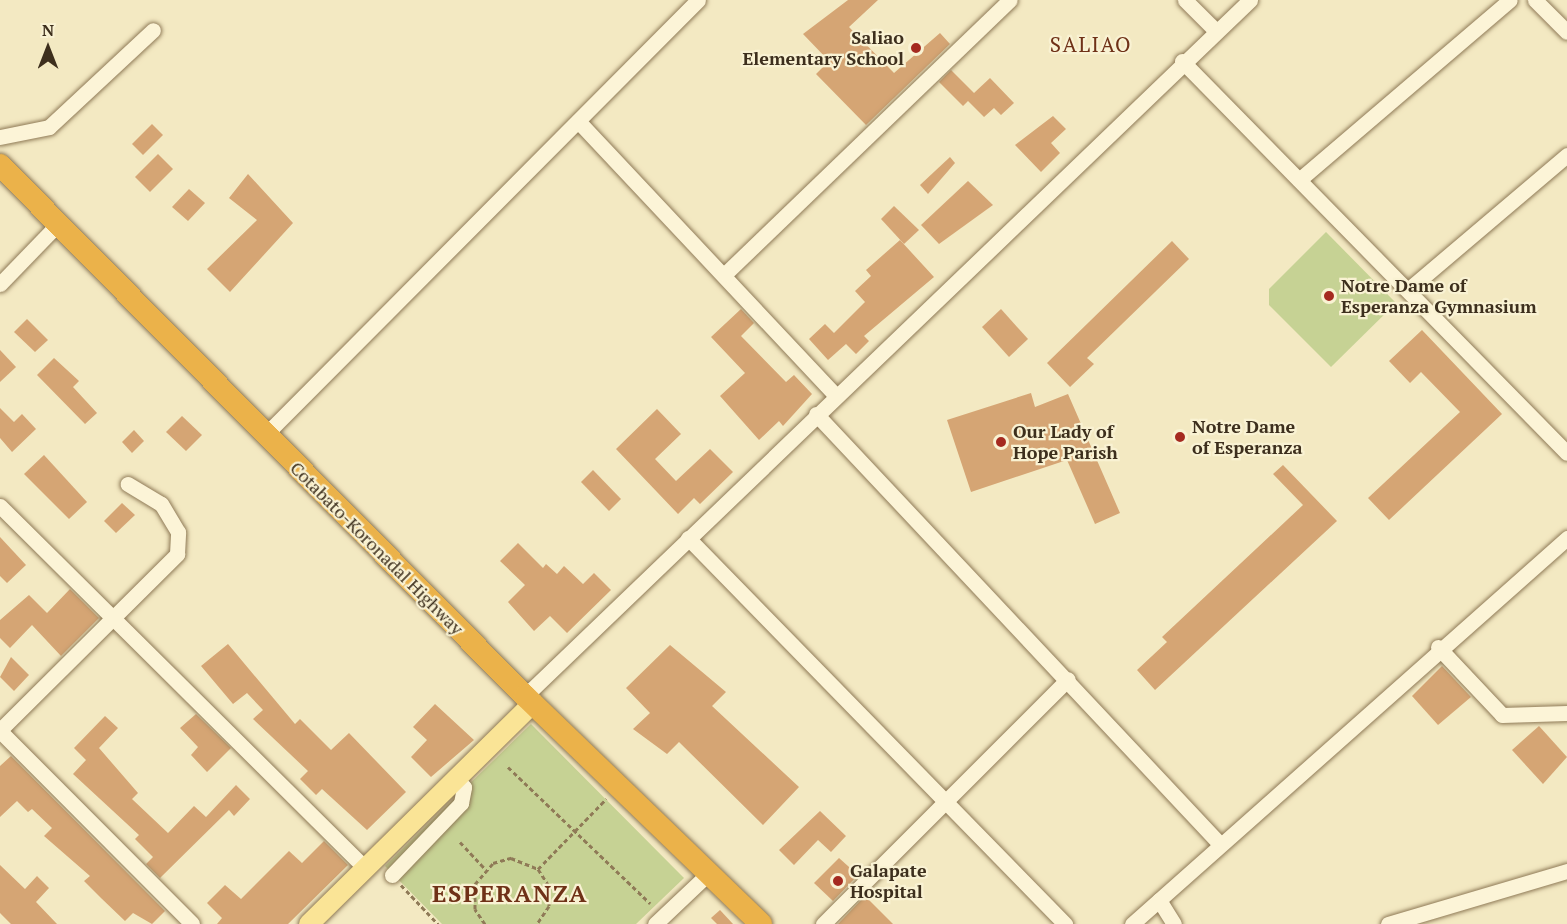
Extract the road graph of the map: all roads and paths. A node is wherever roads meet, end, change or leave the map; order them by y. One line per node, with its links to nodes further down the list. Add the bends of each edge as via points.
1 (698, 0): 11 (street)
2 (1010, 0): 17 (street)
3 (1185, 0): 8 (street)
4 (1250, 0): 8 (street)
5 (1510, 0): 15 (street)
6 (1536, 0): 9 (street)
7 (153, 30): 12 (street, via 49,127)
8 (1216, 31): 10 (street)
9 (1567, 32)
10 (1182, 61): 15 (street); 20 (street)
11 (578, 121): 17 (street); 22 (street)
12 (0, 137)
13 (1567, 155): 19 (street)
14 (0, 165): 16 (highway, Cotabato-Koronadal Highway)
15 (1299, 180): 19 (street)
16 (58, 224): 18 (street); 22 (highway, Cotabato-Koronadal Highway)
17 (726, 274): 20 (street)
18 (0, 284)
19 (1409, 289): 23 (street)
20 (835, 395): 21 (street)
21 (816, 414): 26 (street); 30 (street)
22 (264, 436): 31 (highway, Cotabato-Koronadal Highway)
23 (1567, 453)
24 (128, 484): 28 (street, via 161,504 180,544 168,566)
25 (0, 506): 28 (street)
26 (688, 538): 31 (street); 37 (street)
27 (1567, 538): 29 (street)
28 (112, 620): 33 (street); 41 (street)
29 (1438, 647): 32 (street, via 1502,715); 40 (street)
30 (1068, 679): 37 (street); 40 (street)
31 (529, 700): 35 (main road); 36 (highway, Cotabato-Koronadal Highway)
32 (1567, 712)
33 (0, 730): 49 (street)
34 (508, 767): 38 (path)
35 (455, 778): 41 (main road); 46 (street, via 464,787 461,803)
36 (619, 786): 38 (path); 45 (highway, Cotabato-Koronadal Highway)
37 (944, 802): 56 (street); 57 (street)
38 (575, 831): 43 (path); 48 (path)
39 (460, 842): 42 (path)
40 (1220, 844): 47 (street)
41 (366, 869): 50 (main road)
42 (485, 869): 43 (path, via 512,858); 52 (path, via 473,892)
43 (538, 869): 53 (path, via 550,896)
44 (1567, 871): 60 (street)
45 (709, 873): 54 (street); 55 (highway, Cotabato-Koronadal Highway)
46 (392, 875): 51 (path)
47 (1159, 900): 58 (street); 59 (street)
48 (650, 903)
49 (192, 924)
50 (309, 924)
51 (438, 924)
52 (485, 924)
53 (538, 924)
54 (655, 924)
55 (761, 924)
56 (822, 924)
57 (1065, 924)
58 (1132, 924)
59 (1174, 924)
60 (1388, 924)

